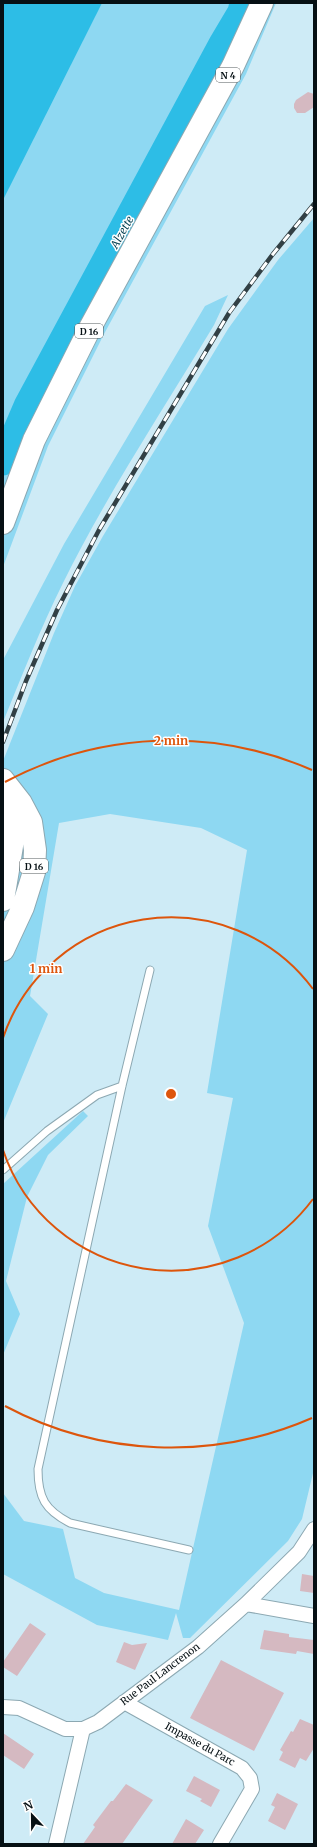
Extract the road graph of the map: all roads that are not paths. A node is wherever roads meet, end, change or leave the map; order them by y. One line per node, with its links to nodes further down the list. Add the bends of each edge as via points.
1 (262, 3): 2 (main road, N 4, via 233,66)
2 (190, 145): 3 (main road, D 16, via 91,326 38,434)
3 (3, 523)
4 (4, 782): 5 (main road, D 16, via 13,825); 6 (main road, D 16, via 21,802 30,822 34,872 23,907)
5 (3, 900)
6 (3, 950)
7 (150, 970): 8 (lane)
8 (122, 1086): 9 (lane, via 97,1095 47,1131); 11 (lane, via 38,1469 38,1486 44,1502 55,1515 70,1523)
9 (3, 1170)
10 (314, 1529): 12 (street, Rue Paul Lancrenon, via 299,1552)
11 (188, 1550)
12 (246, 1604): 13 (street); 14 (street, Rue Paul Lancrenon, via 198,1647)
13 (314, 1616)
14 (124, 1702): 16 (street, Rue Paul Lancrenon, via 98,1722); 18 (street, Impasse du Parc, via 242,1768 250,1778 252,1789)
15 (3, 1707): 16 (street, via 19,1708 65,1729)
16 (83, 1729): 17 (street)
17 (56, 1844)
18 (220, 1844)

